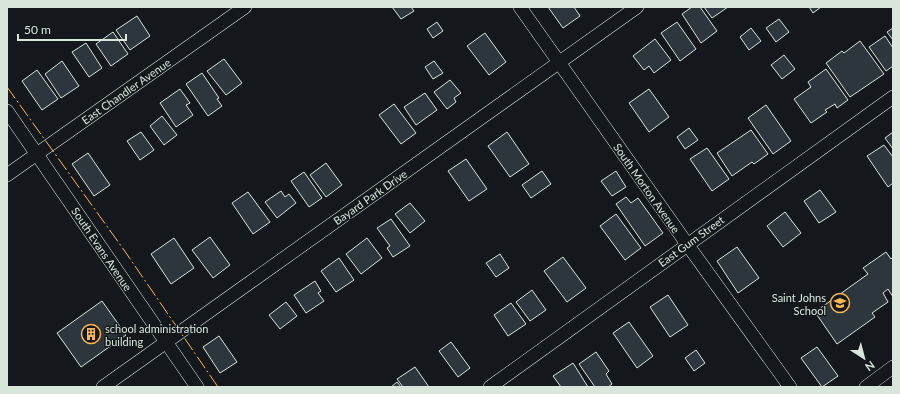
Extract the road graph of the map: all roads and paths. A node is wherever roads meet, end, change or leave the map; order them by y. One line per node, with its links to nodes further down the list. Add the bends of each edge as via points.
1 (245, 7): 7 (street, East Chandler Avenue)
2 (520, 7): 4 (street, South Morton Avenue)
3 (637, 7): 4 (street, Bayard Park Drive)
4 (559, 62): 9 (street, South Morton Avenue); 10 (street, Bayard Park Drive)
5 (893, 97): 9 (street, East Gum Street)
6 (7, 111): 7 (street, South Evans Avenue)
7 (37, 154): 8 (street, East Chandler Avenue); 10 (street, South Evans Avenue)
8 (7, 175)
9 (687, 244): 14 (street, East Gum Street); 15 (street, South Morton Avenue)
10 (166, 342): 12 (street, Bayard Park Drive); 13 (street, South Evans Avenue)
11 (893, 367): 16 (street)
12 (103, 387)
13 (197, 387)
14 (490, 387)
15 (790, 387)
16 (866, 387)

